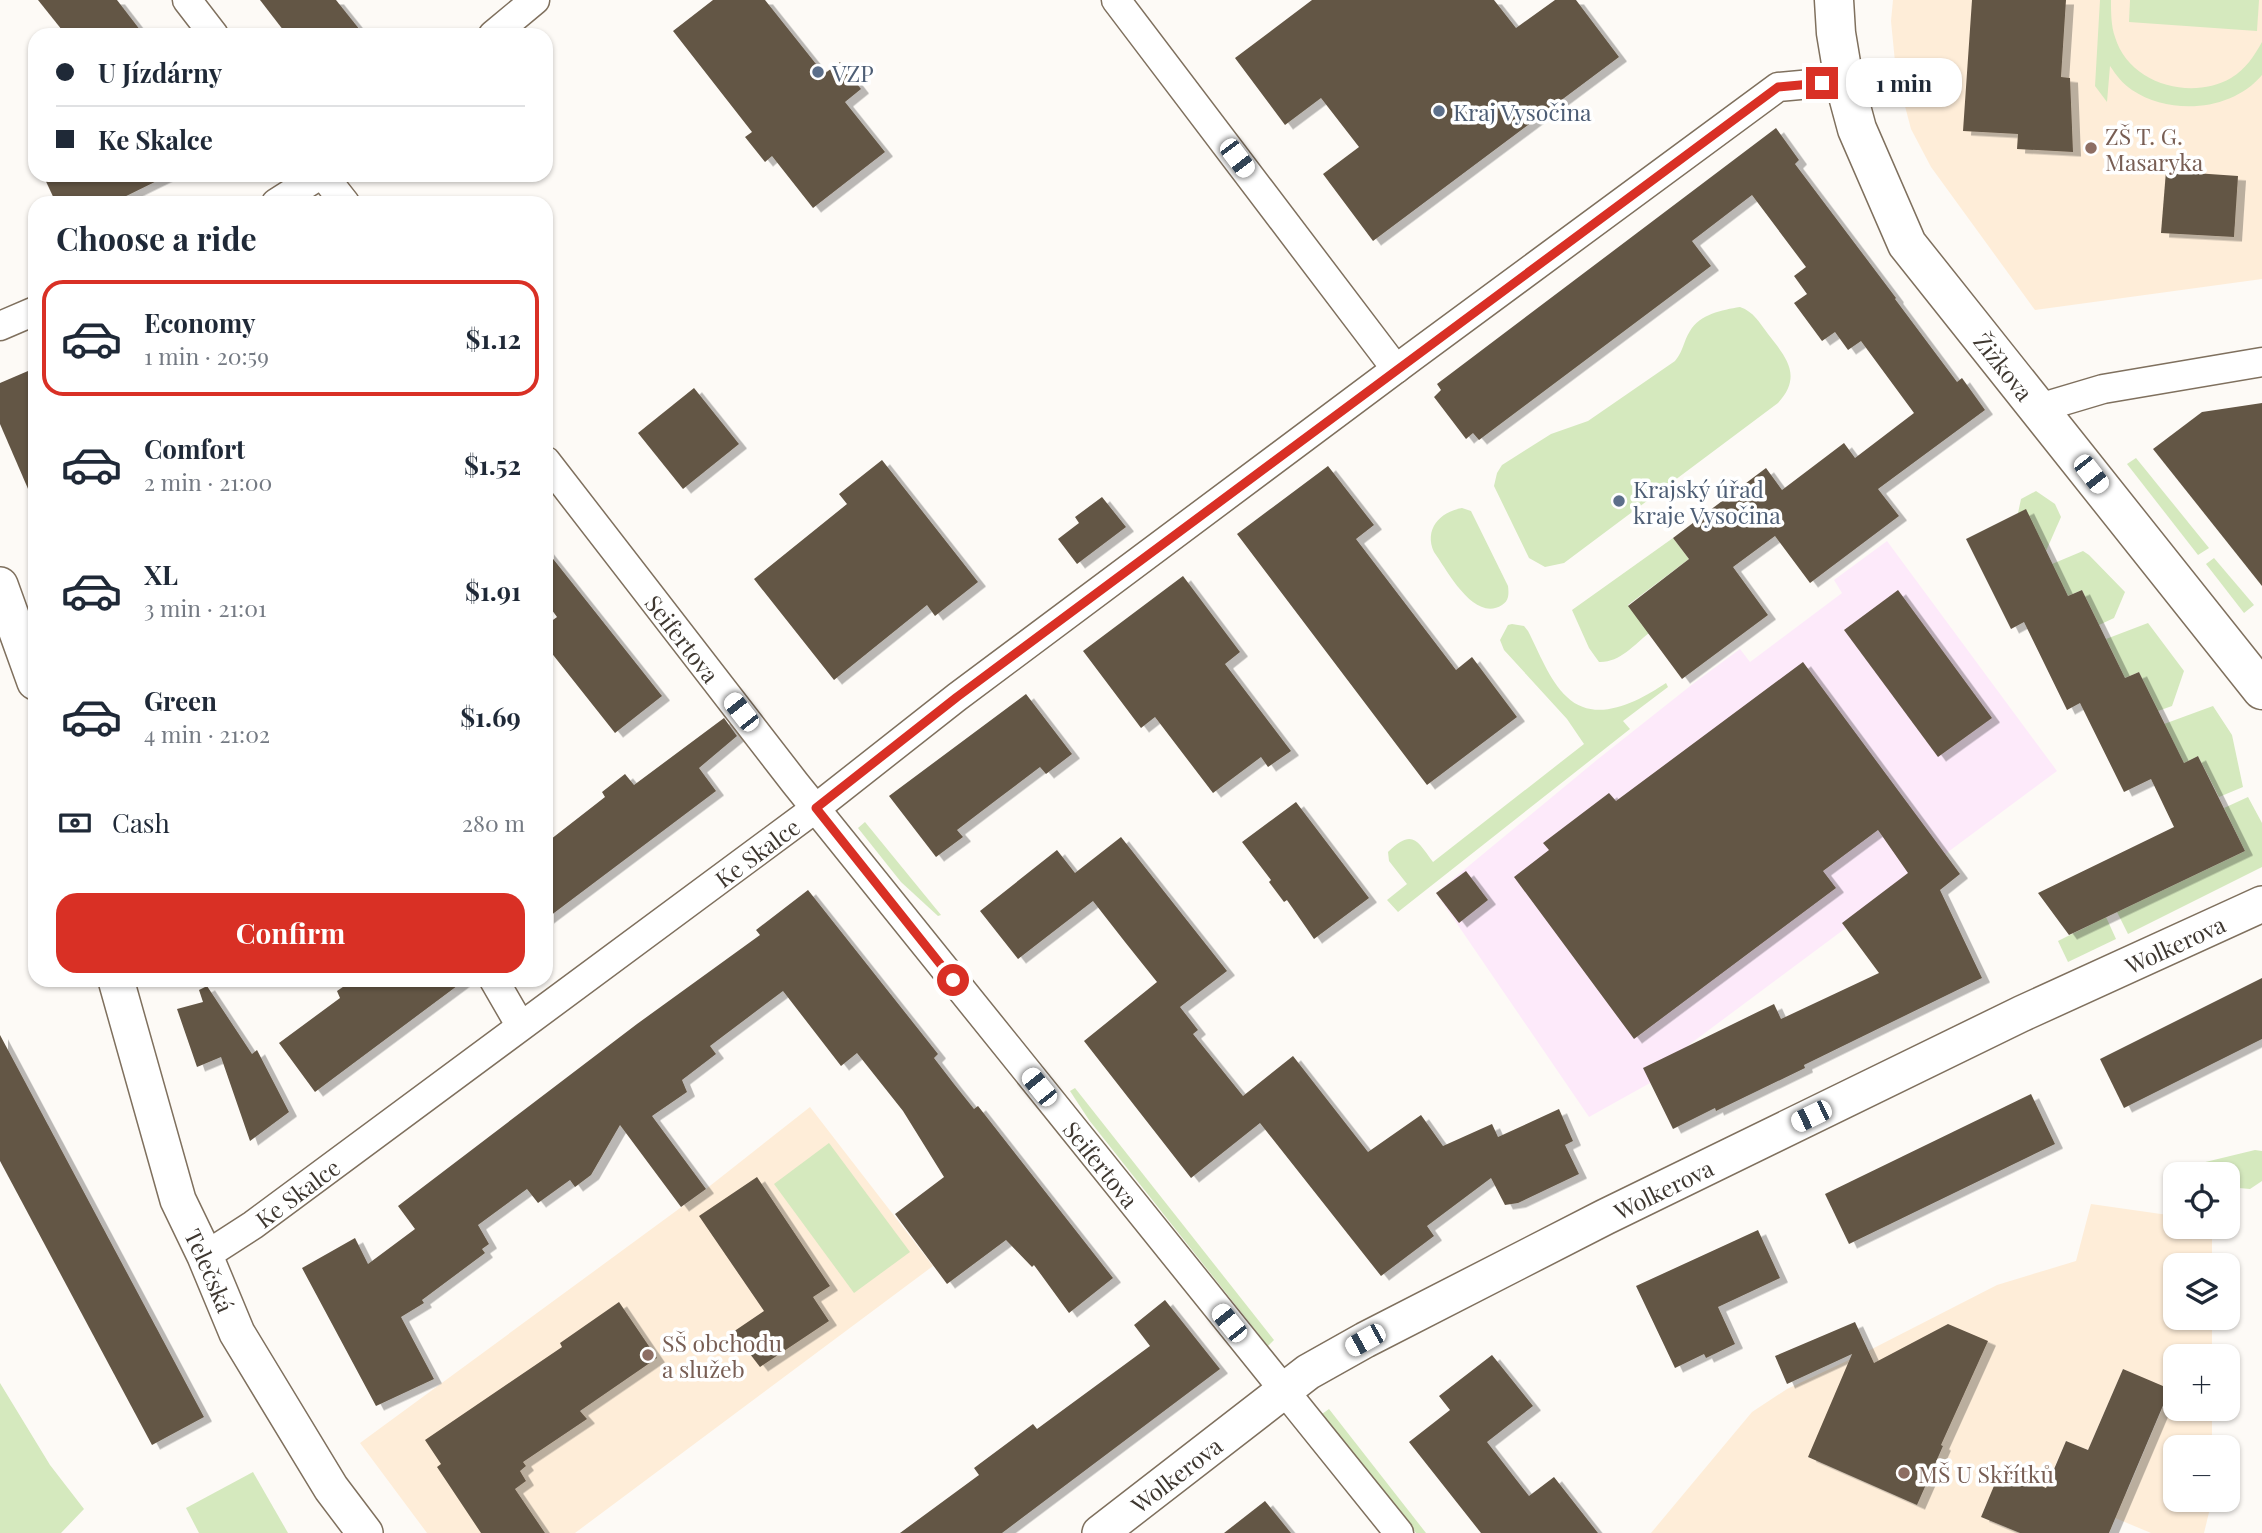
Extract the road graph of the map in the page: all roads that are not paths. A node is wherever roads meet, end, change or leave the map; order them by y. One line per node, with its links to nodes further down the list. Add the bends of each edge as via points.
1 (187, 0): 5 (street)
2 (535, 0): 6 (street)
3 (1116, 0): 15 (street)
4 (1834, 0): 7 (main road, Žižkova)
5 (209, 28)
6 (501, 28)
7 (1844, 81): 15 (street, Ke Skalce, via 1778,87); 16 (main road, Žižkova, via 1857,129 1907,244)
8 (310, 182): 10 (street)
9 (327, 182): 11 (street)
10 (287, 196)
11 (339, 196)
12 (28, 314): 13 (street)
13 (0, 326)
14 (2262, 362): 16 (street, via 2103,389)
15 (1396, 369): 21 (street, Ke Skalce)
16 (2036, 409): 20 (main road, Žižkova)
17 (553, 470): 21 (street, Seifertova)
18 (0, 585): 19 (street)
19 (28, 663)
20 (2262, 690)
21 (816, 808): 25 (street, Ke Skalce); 27 (street, Seifertova)
22 (2262, 904): 27 (street, Wolkerova, via 2021,1014 1605,1217 1308,1372)
23 (118, 987): 26 (street, Telečská, via 178,1200)
24 (498, 987): 25 (street)
25 (520, 1025): 26 (street, Ke Skalce)
26 (205, 1256): 28 (street, Telečská, via 237,1333 331,1488)
27 (1284, 1393): 29 (street, Wolkerova); 30 (street, Seifertova)
28 (365, 1533)
29 (1100, 1533)
30 (1399, 1533)

